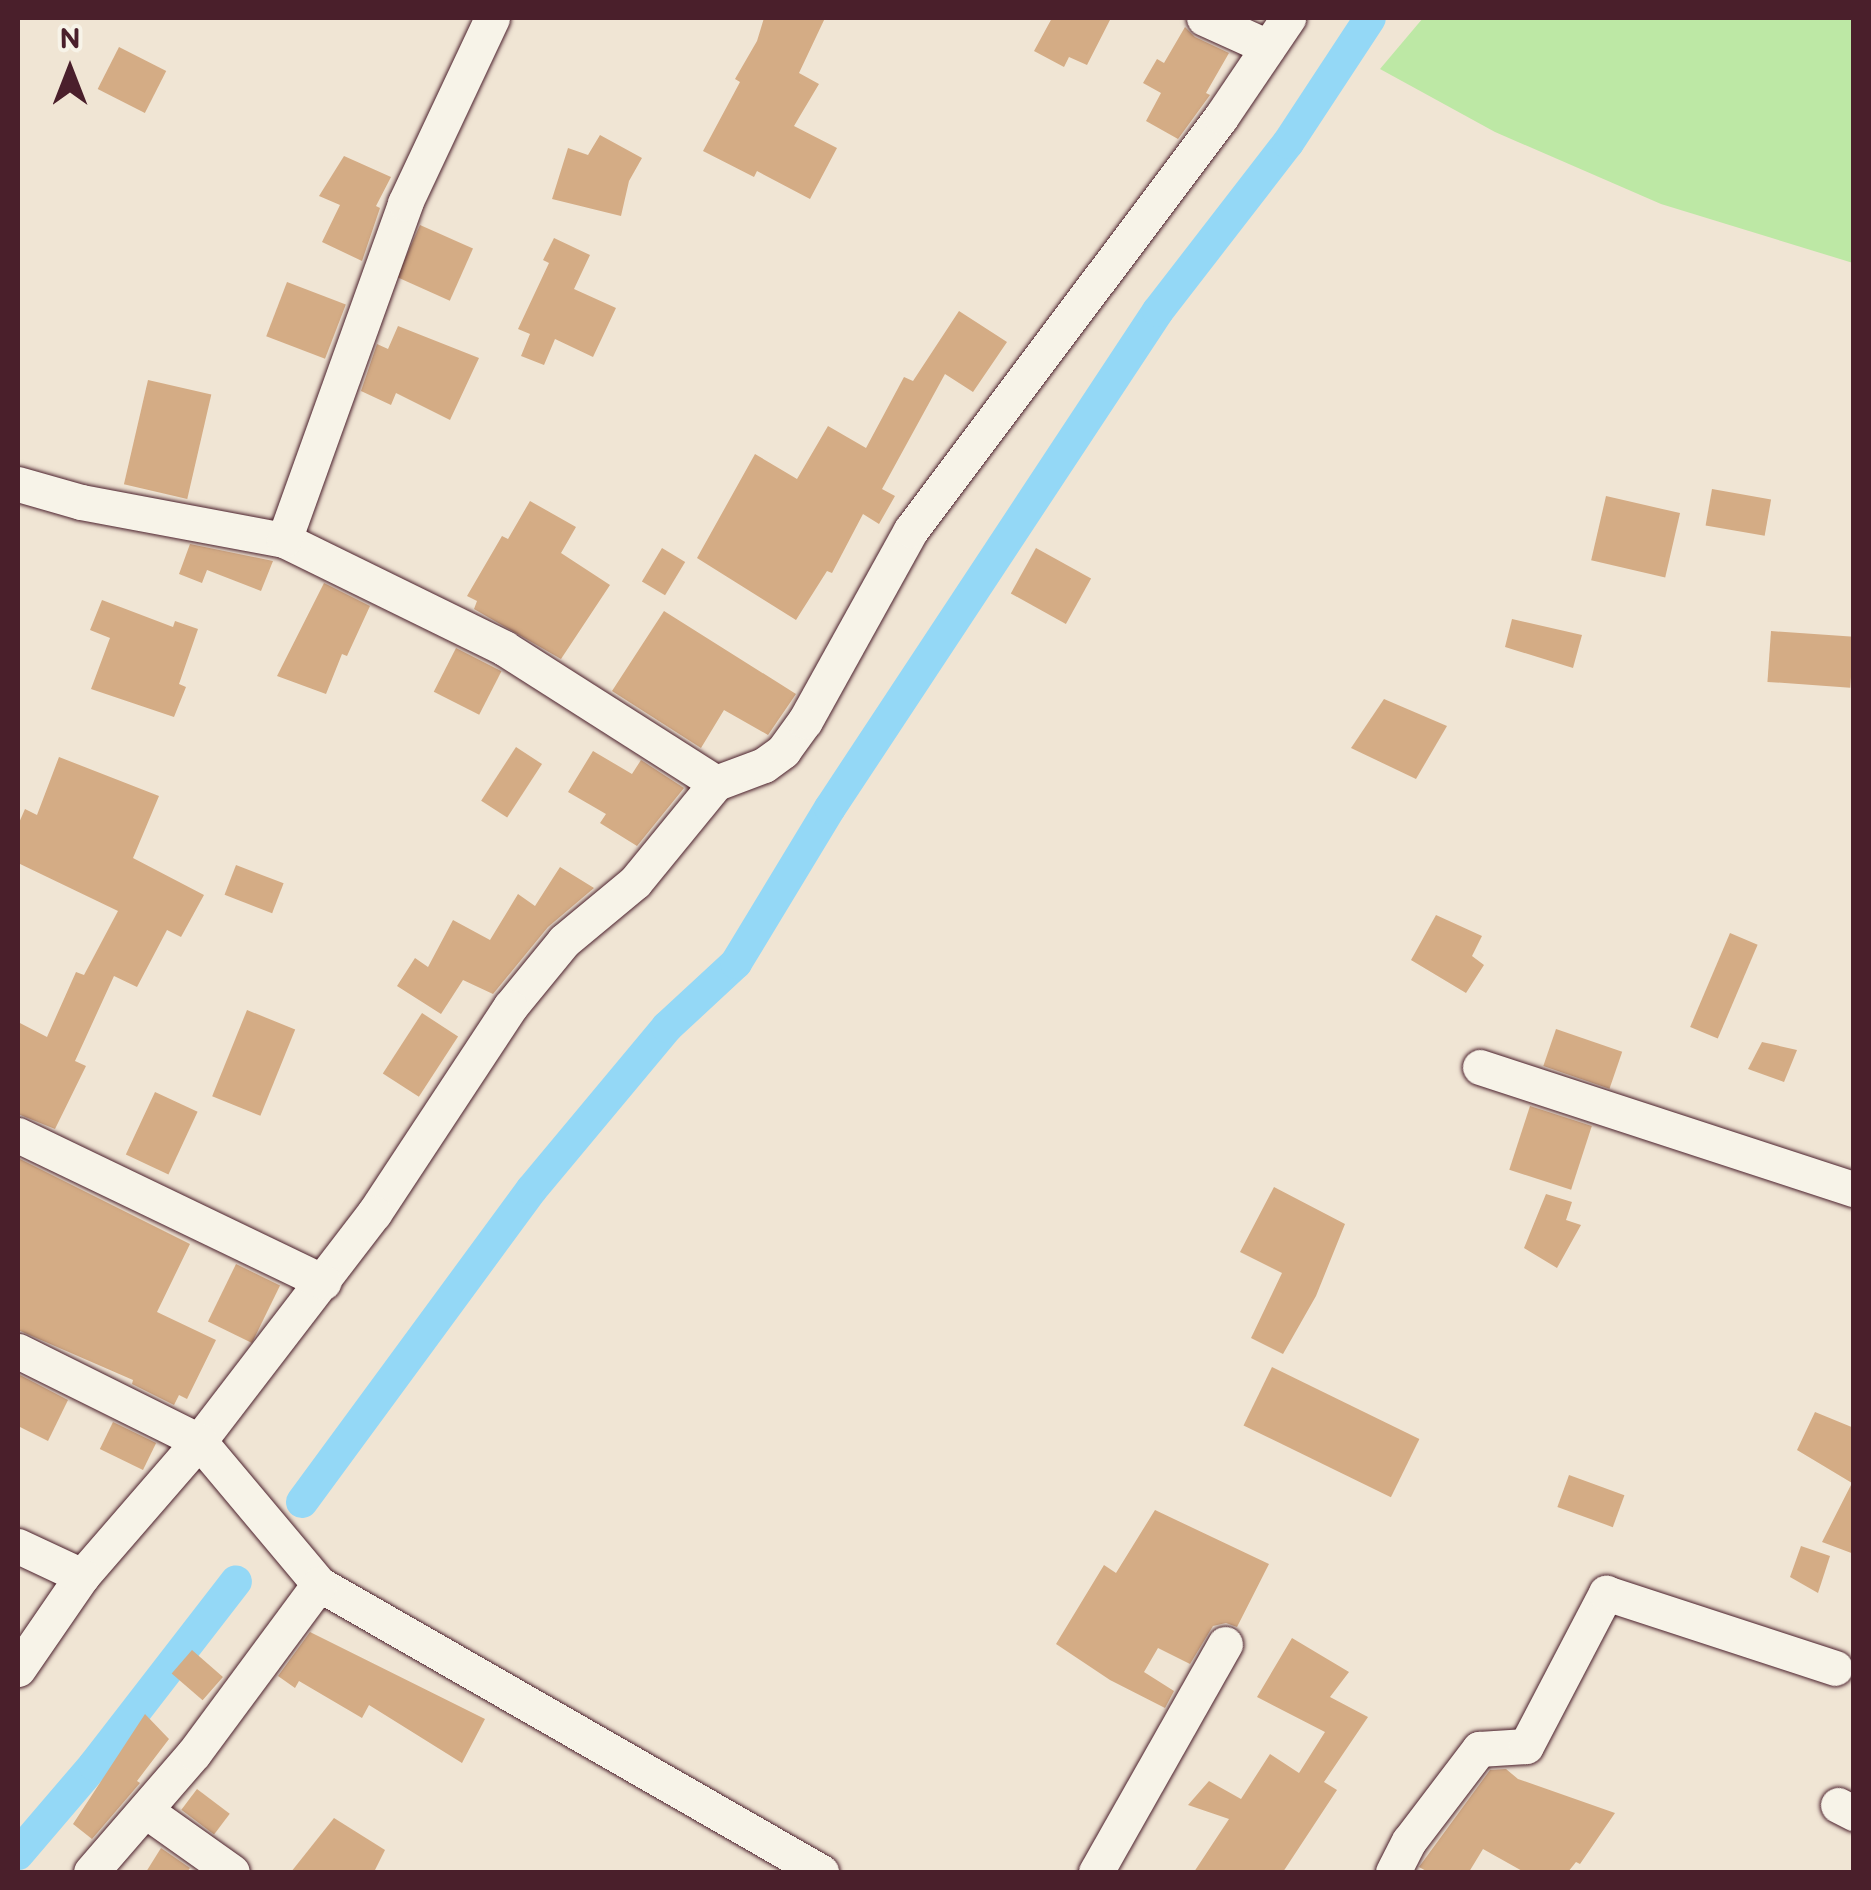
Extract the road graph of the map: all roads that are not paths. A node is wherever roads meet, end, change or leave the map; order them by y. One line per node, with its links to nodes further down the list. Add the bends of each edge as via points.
1 (492, 18): 6 (street, via 406,203)
2 (1204, 18): 4 (street)
3 (1288, 18): 4 (street)
4 (1268, 47): 7 (street, via 912,530 794,736 764,765)
5 (18, 484): 6 (street)
6 (284, 540): 7 (street, via 504,648)
7 (716, 783): 11 (street, via 635,882 564,941 510,1007)
8 (1480, 1067): 10 (street)
9 (18, 1134): 11 (street)
10 (1854, 1188)
11 (323, 1282): 13 (street)
12 (18, 1352): 13 (street)
13 (199, 1441): 15 (street); 16 (street)
14 (18, 1546): 15 (street)
15 (82, 1576): 18 (street)
16 (319, 1584): 20 (street); 23 (street)
17 (1225, 1644): 24 (street)
18 (18, 1668)
19 (1835, 1668): 25 (street, via 1606,1594 1526,1746 1478,1749)
20 (146, 1811): 21 (street); 22 (street)
21 (91, 1872)
22 (232, 1872)
23 (821, 1872)
24 (1096, 1872)
25 (1392, 1872)

